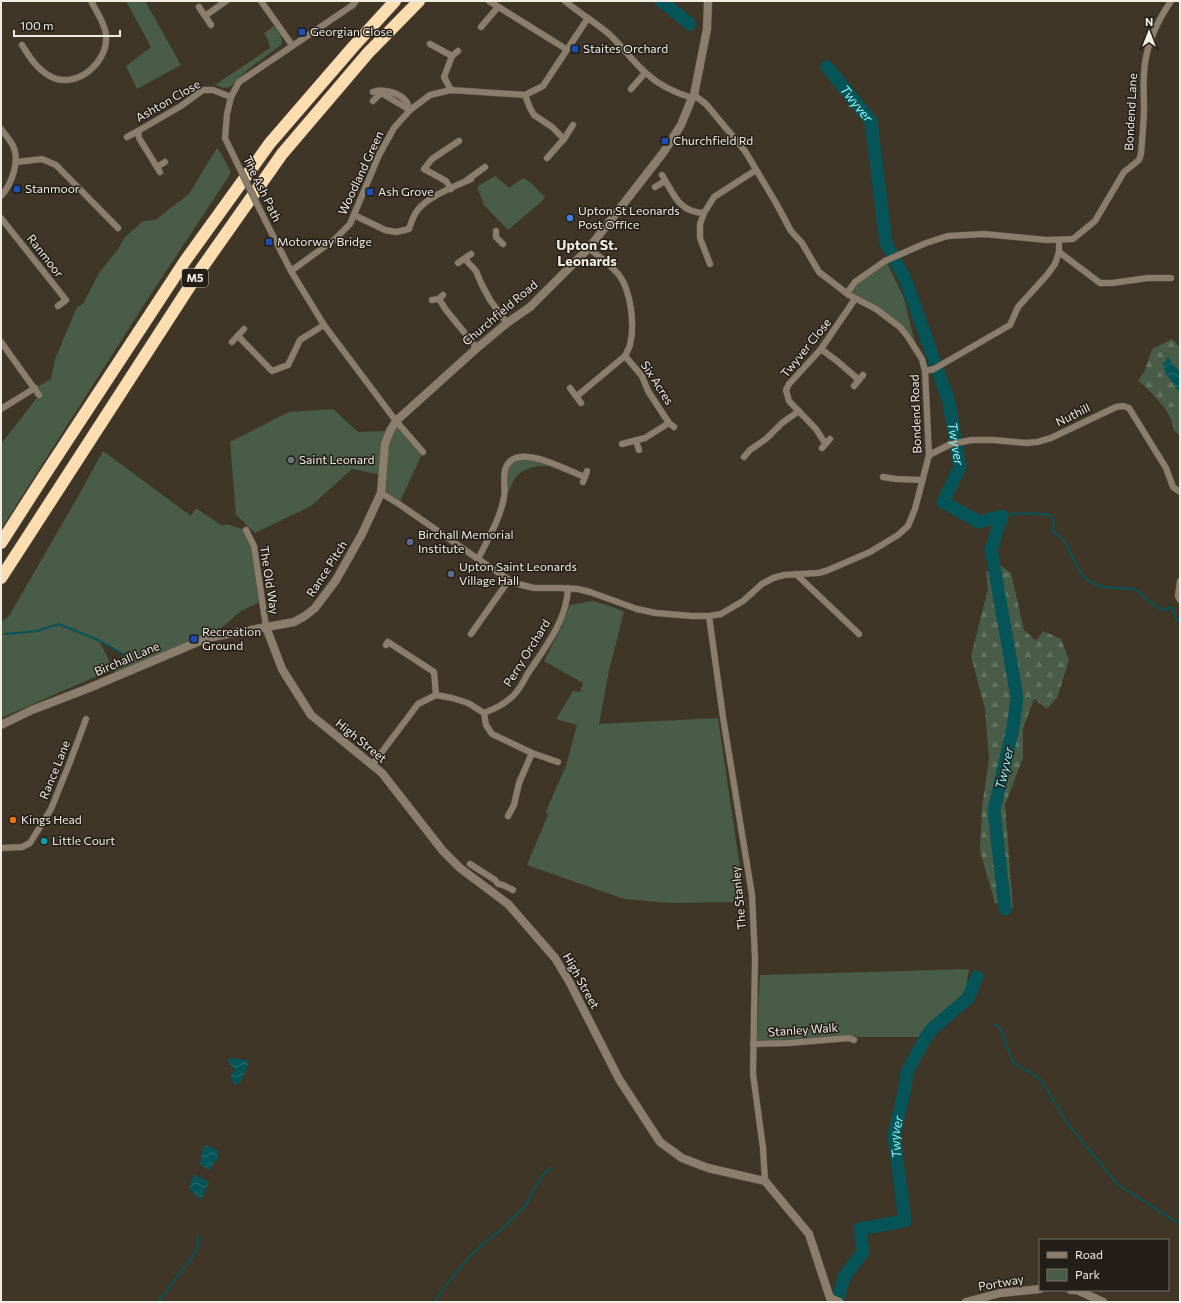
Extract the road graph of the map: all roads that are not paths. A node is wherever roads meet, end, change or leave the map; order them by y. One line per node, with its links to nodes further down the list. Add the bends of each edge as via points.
1 (91, 1): 18 (street, via 105,29 106,45 101,59 85,74 67,80 49,76 36,66)
2 (226, 1): 13 (street)
3 (261, 1): 19 (street)
4 (356, 1): 19 (street, The Ash Path)
5 (395, 1): 99 (highway, M5, via 270,143 180,267)
6 (419, 1): 102 (highway, M5, via 368,53 282,154 199,272)
7 (489, 1): 12 (street)
8 (565, 1): 14 (street)
9 (708, 1): 29 (street, Churchfield Road, via 707,28)
10 (1171, 1): 53 (street, Bondend Lane, via 1148,44 1141,154 1124,172 1095,221 1073,239)
11 (199, 7): 13 (street)
12 (498, 7): 16 (street); 20 (street)
13 (205, 16): 15 (street)
14 (588, 18): 20 (street); 23 (street, via 610,35)
15 (211, 25)
16 (481, 27)
17 (430, 44): 22 (street)
18 (22, 45)
19 (292, 45): 28 (street, The Ash Path, via 239,82)
20 (566, 49): 27 (street, via 543,86)
21 (458, 50): 22 (street)
22 (452, 56): 25 (street, via 444,78)
23 (645, 73): 24 (street); 29 (street, via 678,93)
24 (631, 89)
25 (451, 90): 27 (street, Woodland Green); 31 (street, Woodland Green, via 430,95)
26 (373, 92): 31 (street, via 378,89 396,94 406,101)
27 (525, 95): 36 (street, via 534,115)
28 (230, 97): 34 (street, Ashton Close, via 213,90 203,90); 61 (street, The Ash Path, bridge, via 225,138)
29 (693, 97): 42 (street, Bondend Road, via 706,104 745,151); 55 (street, Churchfield Road, via 681,125 663,153)
30 (373, 101): 31 (street, via 381,93)
31 (410, 110): 49 (street, Woodland Green, via 394,128 379,155)
32 (573, 124): 36 (street)
33 (1, 129): 39 (street, via 13,145)
34 (138, 131): 35 (street); 40 (street, Ashton Close, via 139,138 159,169)
35 (127, 137)
36 (564, 139): 38 (street)
37 (459, 141): 46 (street, via 432,159 424,169 446,181)
38 (547, 158)
39 (17, 162): 47 (street, via 8,189); 51 (street, via 42,159 56,165 116,226)
40 (165, 162)
41 (485, 167): 44 (street)
42 (756, 170): 48 (street, via 714,197); 63 (street, Bondend Road, via 791,231 802,243 819,272)
43 (471, 179): 44 (street)
44 (464, 182): 46 (street)
45 (655, 187): 48 (street, via 663,178 682,206 689,211)
46 (451, 189): 49 (street, via 423,204 416,212 409,229 396,232 384,230)
47 (1, 196)
48 (704, 213): 60 (street, via 700,224 700,238 709,262)
49 (354, 216): 61 (street, Woodland Green, via 350,224 335,239)
50 (1, 218): 66 (street, Ranmoor, via 66,300)
51 (119, 218)
52 (496, 231): 54 (street, via 496,237)
53 (1059, 240): 56 (street); 63 (street, Bondend Lane, via 984,234 948,236 885,262 855,282)
54 (503, 244)
55 (589, 248): 67 (street, Churchfield Road, via 530,307); 75 (street, Six Acres, via 620,276 625,287 633,327)
56 (1059, 252): 62 (street, via 1100,282 1112,284 1148,278); 76 (street, via 1055,264 1047,275 1018,307 1010,326 934,369)
57 (471, 254): 58 (street)
58 (465, 259): 59 (street); 67 (street, via 476,271 490,300)
59 (458, 262)
60 (702, 264)
61 (291, 271): 68 (street, The Ash Path)
62 (1171, 278)
63 (847, 293): 64 (street, Bondend Road)
64 (856, 299): 74 (street, Twyver Close); 76 (street, Bondend Road, via 876,308 900,328 918,353)
65 (432, 300): 73 (street, via 441,297 446,310)
66 (58, 306)
67 (506, 323): 73 (street, Churchfield Road)
68 (324, 324): 70 (street, via 300,340 288,365 272,371); 85 (street, The Ash Path)
69 (244, 329): 70 (street)
70 (238, 336): 72 (street)
71 (1, 342): 78 (street)
72 (232, 342)
73 (477, 348): 85 (street, Churchfield Road)
74 (821, 349): 77 (street, via 861,377); 84 (street, Twyver Close, via 786,390)
75 (625, 356): 81 (street, Six Acres); 86 (street, Six Acres, via 642,376 648,391 672,425)
76 (925, 370): 91 (street, Bondend Road)
77 (854, 386)
78 (34, 388): 80 (street); 83 (street)
79 (570, 388): 81 (street)
80 (39, 395)
81 (576, 396): 82 (street)
82 (581, 403)
83 (1, 409)
84 (799, 411): 87 (street, Twyver Close); 92 (street, via 766,439 748,448)
85 (396, 421): 90 (street, The Ash Path); 97 (street, Churchfield Road, via 385,444)
86 (636, 441): 88 (street, Six Acres); 89 (street)
87 (826, 443)
88 (622, 444)
89 (639, 450)
90 (423, 452)
91 (929, 455): 95 (street, Bondend Road); 96 (street, Nuthill, via 952,444 972,440 1036,442 1051,438 1123,406 1129,408 1166,468 1173,487)
92 (744, 457)
93 (585, 477): 100 (street, via 542,460 516,457 507,465 501,509)
94 (883, 477): 95 (street)
95 (922, 480): 101 (street, Bondend Road, via 911,521 898,535 870,552 826,571)
96 (1180, 492)
97 (381, 493): 100 (street, Bondend Road); 108 (street, Rance Pitch, via 336,580 315,608 294,622)
98 (248, 533): 108 (street, The Old Way, via 254,546)
99 (1, 543)
100 (478, 560): 103 (street, Bondend Road)
101 (796, 574): 107 (street, Bondend Road, via 773,578 733,607 721,614); 110 (street)
102 (1, 578)
103 (509, 580): 105 (street, Bondend Road, via 534,588); 109 (street)
104 (1180, 580): 106 (street)
105 (568, 588): 107 (street, Bondend Road, via 590,592 656,613); 113 (street, Perry Orchard, via 561,618 548,645 514,695 502,706)
106 (1180, 600)
107 (709, 616): 126 (street, The Stanley, via 752,895 755,958)
108 (266, 627): 115 (street, Birchall Lane, via 207,638); 118 (street, High Street, via 282,669 311,715)
109 (471, 634)
110 (859, 634)
111 (386, 645): 112 (street, via 388,642 434,672)
112 (436, 696): 113 (street, via 468,703); 118 (street, via 418,704)
113 (484, 713): 116 (street, via 486,725 492,734)
114 (86, 719): 120 (street, Rance Lane, via 51,810 30,843 22,847)
115 (1, 725)
116 (532, 753): 117 (street); 119 (street, via 518,783 514,804)
117 (558, 762)
118 (372, 765): 124 (street, High Street, via 382,773 443,851)
119 (508, 816)
120 (1, 848)
121 (470, 864): 122 (street)
122 (498, 884): 123 (street); 124 (street)
123 (513, 890)
124 (492, 893): 127 (street, High Street, via 508,904 555,958 619,1079 660,1142 682,1158 708,1168)
125 (854, 1040): 126 (street, Stanley Walk, via 849,1038 789,1044)
126 (753, 1044): 127 (street, The Stanley, via 753,1074)
127 (765, 1181): 130 (street, via 809,1234)
128 (1039, 1289): 131 (street, Portway, via 1000,1293)
129 (1079, 1291): 132 (street)
130 (833, 1301)
131 (966, 1302)
132 (1103, 1302)

